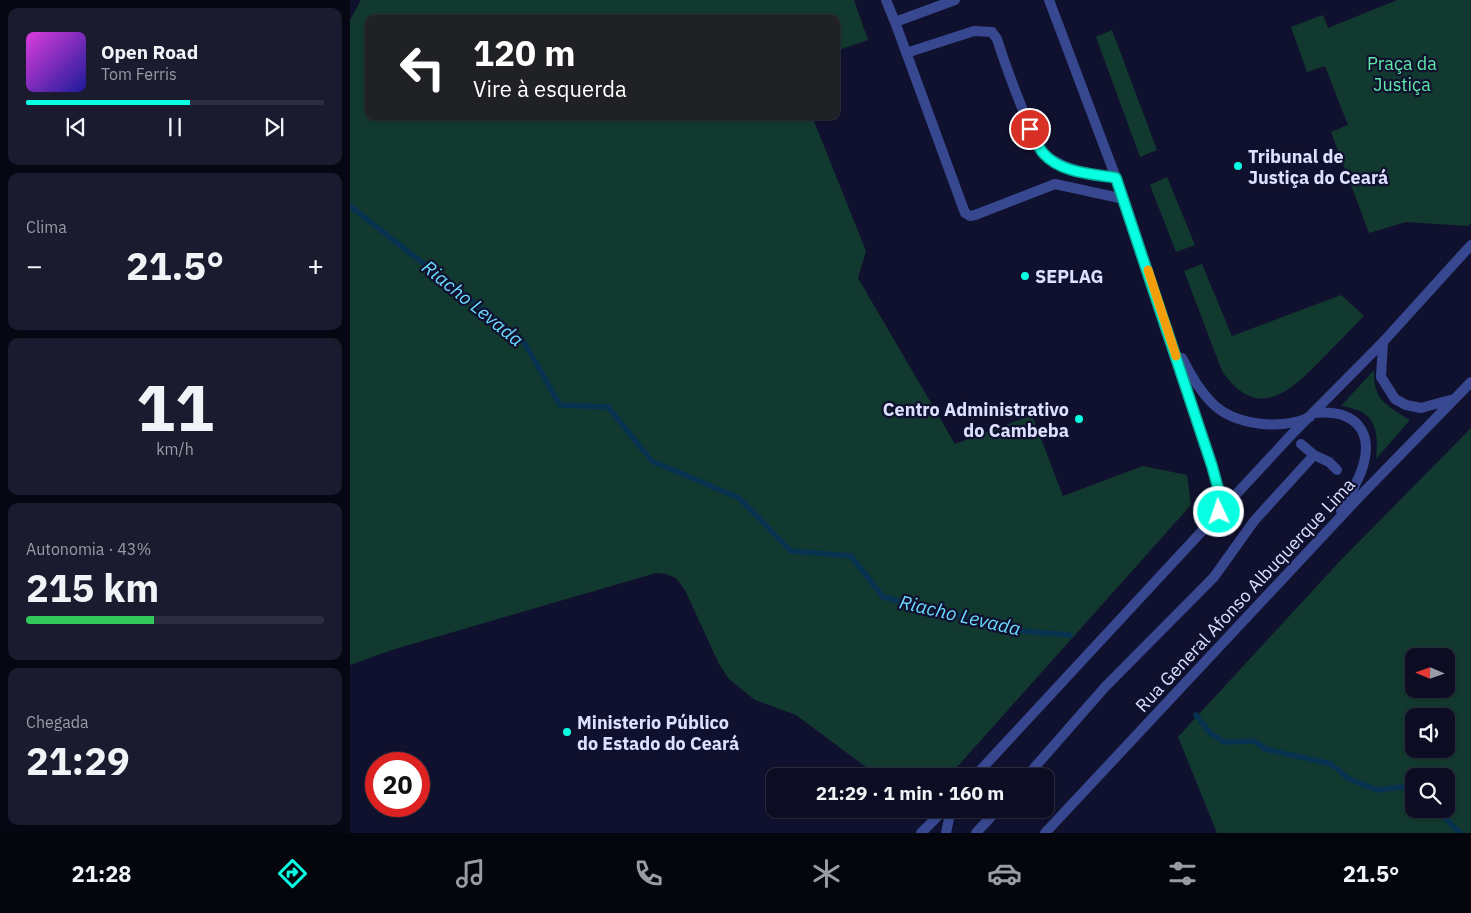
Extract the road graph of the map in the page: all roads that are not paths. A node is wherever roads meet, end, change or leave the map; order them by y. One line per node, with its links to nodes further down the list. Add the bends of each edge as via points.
1 (886, 0): 4 (street)
2 (955, 0): 4 (street)
3 (1049, 0): 6 (street)
4 (895, 22): 5 (street)
5 (906, 53): 6 (street, via 974,31 992,32 1030,129 1044,154 1073,170); 7 (street, via 965,213 975,215 1055,184)
6 (1116, 178): 7 (street)
7 (1124, 199): 9 (street)
8 (1471, 245): 10 (street)
9 (1170, 338): 13 (street, via 1196,384 1220,410 1234,417 1271,424 1290,424); 17 (street, via 1214,471)
10 (1383, 342): 12 (street, via 1380,377 1394,399 1421,408); 13 (street)
11 (1471, 382): 12 (street, Rua General Afonso Albuquerque Lima)
12 (1451, 400): 18 (street, Rua General Afonso Albuquerque Lima)
13 (1312, 415): 17 (street); 18 (street, via 1334,412 1350,417 1360,426 1365,437 1367,448 1361,472)
14 (1301, 444): 15 (street)
15 (1314, 455): 16 (street); 20 (street, via 1254,522 1214,577 1105,687)
16 (1337, 470)
17 (1219, 512): 19 (street)
18 (1335, 523): 27 (street, Rua General Afonso Albuquerque Lima)
19 (982, 768)
20 (1034, 768)
21 (936, 818): 24 (street)
22 (949, 818): 25 (street)
23 (990, 818): 26 (street)
24 (922, 833)
25 (946, 833)
26 (976, 833)
27 (1045, 833)

